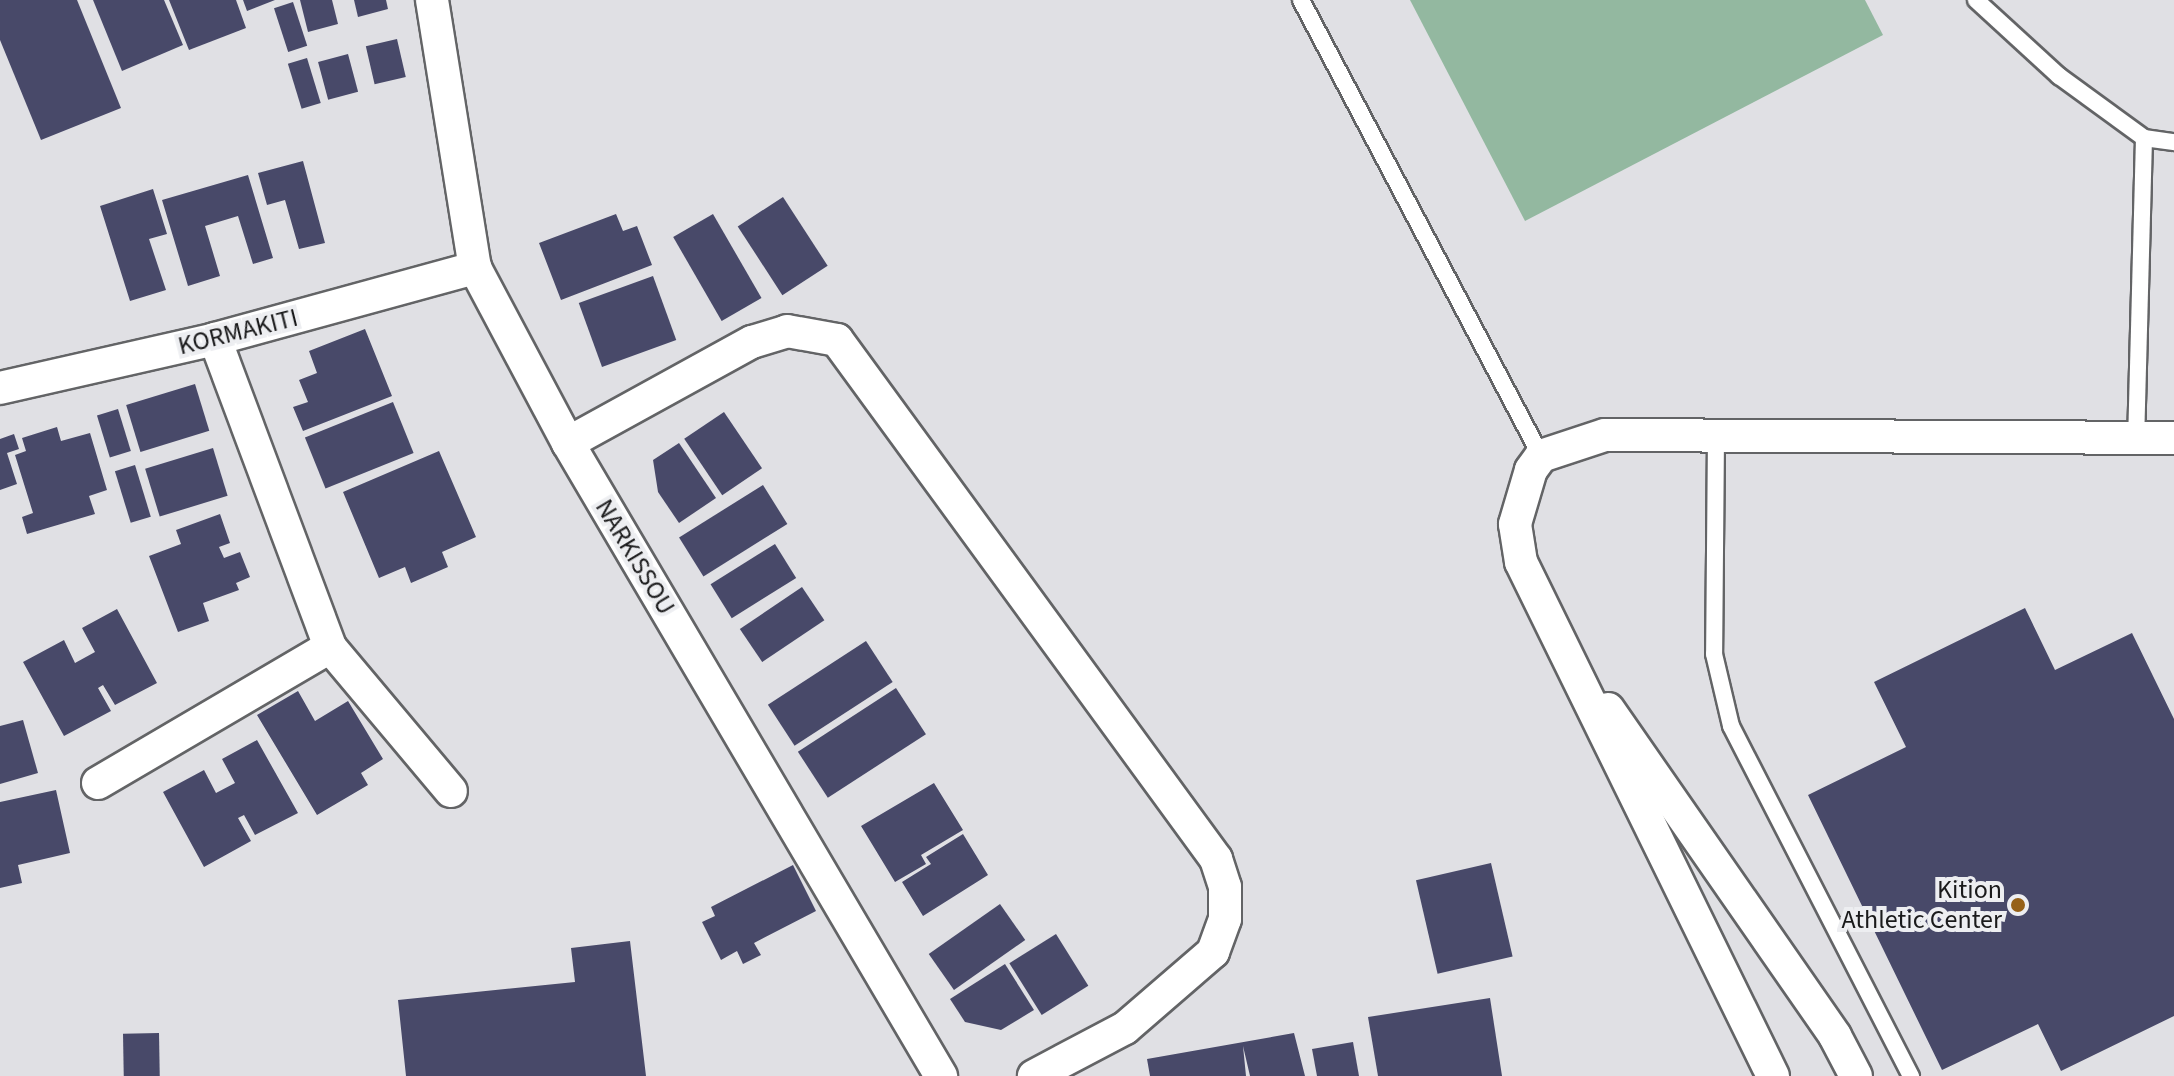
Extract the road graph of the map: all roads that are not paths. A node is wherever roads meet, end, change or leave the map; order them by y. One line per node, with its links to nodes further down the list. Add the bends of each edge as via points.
1 (432, 0): 6 (street, NARKISSOU)
2 (1301, 0): 13 (lane)
3 (1976, 0): 4 (lane, via 2059,76)
4 (2144, 138): 5 (lane); 10 (lane)
5 (2174, 142)
6 (475, 268): 7 (street, KORMAKITI); 12 (street, NARKISSOU)
7 (215, 339): 8 (street, KORMAKITI); 15 (street)
8 (0, 388)
9 (1716, 436): 10 (street); 13 (street, via 1605,435); 22 (lane, via 1714,654 1731,726)
10 (2136, 438): 11 (street)
11 (2174, 438)
12 (568, 443): 18 (street, NARKISSOU); 19 (street, via 752,342 787,331 837,340 1216,859 1225,887 1225,919 1213,952 1125,1028)
13 (1541, 456): 14 (street, via 1521,488 1515,524 1521,562)
14 (1544, 618): 20 (street); 21 (street, via 1835,1036)
15 (330, 647): 16 (street); 17 (street)
16 (98, 783)
17 (451, 791)
18 (941, 1076)
19 (1034, 1076)
20 (1773, 1076)
21 (1856, 1076)
22 (1911, 1076)

